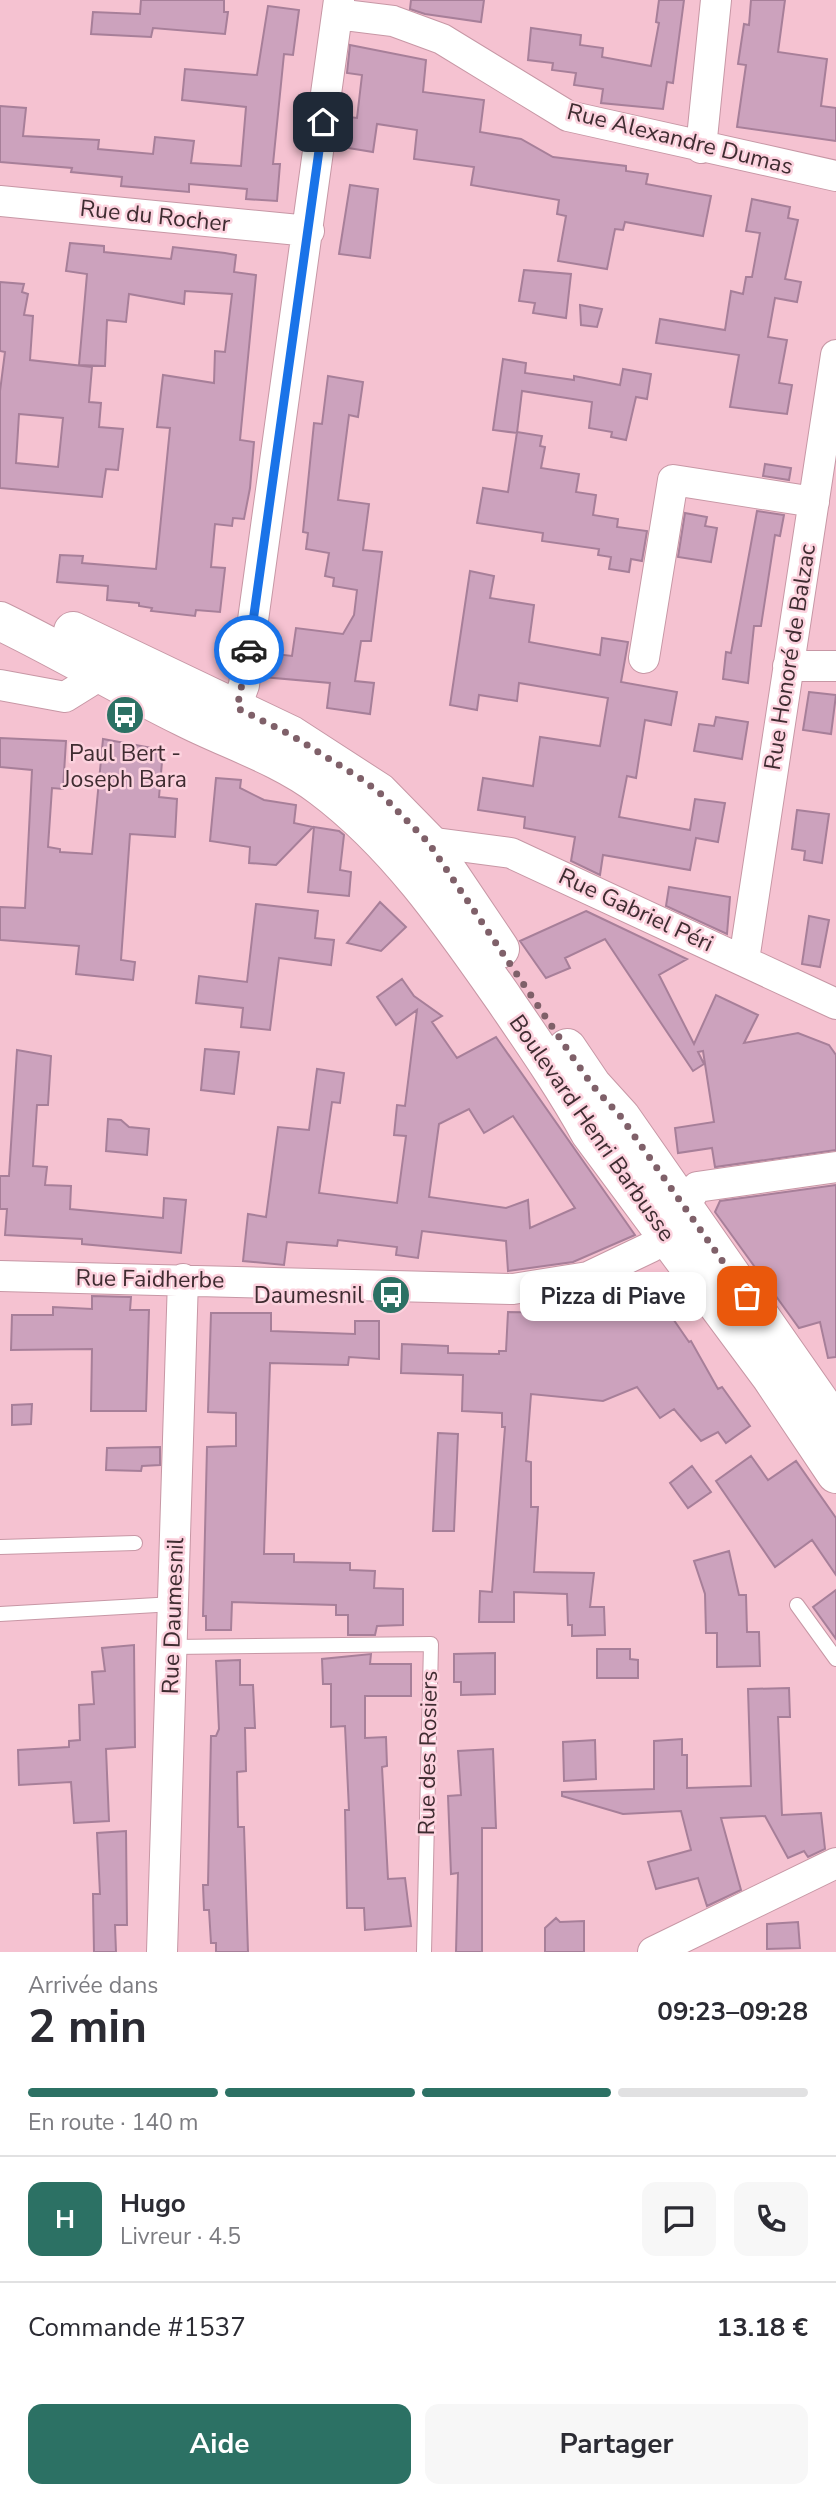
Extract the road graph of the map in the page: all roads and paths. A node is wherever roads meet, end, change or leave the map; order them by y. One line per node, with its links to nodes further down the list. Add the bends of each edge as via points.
1 (716, 0): 3 (street)
2 (338, 7): 3 (street, Rue Alexandre Dumas, via 442,38 568,116); 6 (street)
3 (701, 148): 4 (street, Rue Alexandre Dumas)
4 (836, 176)
5 (0, 201): 6 (street, Rue du Rocher)
6 (309, 232): 18 (street, via 244,685)
7 (836, 355): 8 (street, Rue Honoré de Balzac)
8 (834, 388): 9 (street, Rue Honoré de Balzac)
9 (814, 502): 12 (street, via 673,480); 14 (street, Rue Honoré de Balzac)
10 (0, 597): 13 (main road)
11 (0, 621): 16 (main road)
12 (644, 658)
13 (148, 666): 16 (street); 18 (main road)
14 (788, 666): 15 (street); 21 (street, Rue Honoré de Balzac)
15 (836, 666)
16 (102, 674): 17 (street, via 65,697); 18 (main road)
17 (0, 685)
18 (231, 722): 19 (main road, Boulevard Henri Barbusse, via 291,735 379,792); 20 (main road, Boulevard Henri Barbusse, via 355,814)
19 (428, 842): 20 (street); 21 (street, Rue Gabriel Péri, via 511,853); 24 (main road, Boulevard Henri Barbusse, via 592,1085 621,1117)
20 (393, 853): 24 (main road, Boulevard Henri Barbusse, via 455,929 568,1093 590,1133)
21 (744, 960): 22 (street, Rue Gabriel Péri)
22 (836, 1004)
23 (836, 1167): 24 (street, Rue Faidherbe, via 697,1187)
24 (674, 1219): 26 (street, Rue Faidherbe, via 651,1247 588,1277 513,1289); 27 (main road, Boulevard Henri Barbusse); 28 (main road, Boulevard Henri Barbusse)
25 (0, 1276): 26 (street, Rue Faidherbe)
26 (183, 1279): 31 (street, Rue Daumesnil)
27 (836, 1425)
28 (836, 1474)
29 (135, 1544): 30 (lane)
30 (0, 1547)
31 (174, 1604): 33 (lane); 34 (street, Rue Daumesnil)
32 (797, 1605): 35 (lane)
33 (0, 1614)
34 (172, 1647): 37 (street, Rue Daumesnil); 38 (lane, Rue des Rosiers, via 431,1644)
35 (836, 1659)
36 (836, 1863): 39 (street)
37 (162, 1952)
38 (424, 1952)
39 (653, 1952)

